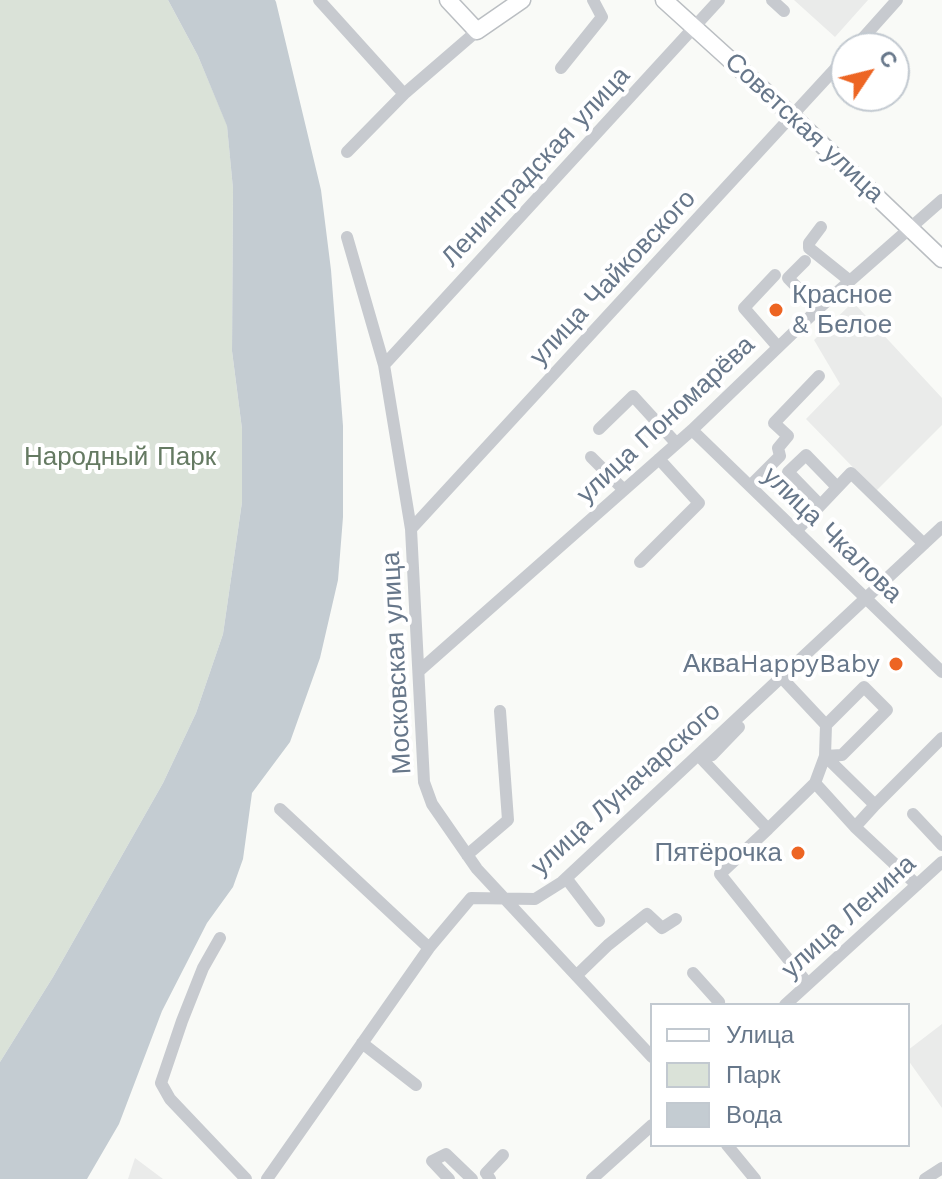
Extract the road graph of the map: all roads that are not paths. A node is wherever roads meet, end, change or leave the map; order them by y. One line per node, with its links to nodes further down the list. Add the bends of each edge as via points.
1 (319, 0): 15 (street)
2 (448, 0): 11 (main road)
3 (522, 0): 11 (main road)
4 (593, 0): 13 (street, via 602,17)
5 (664, 0): 10 (main road, Советская улица)
6 (719, 0): 10 (street, Ленинградская улица)
7 (772, 0): 9 (street)
8 (897, 0): 12 (street)
9 (784, 11)
10 (695, 26): 16 (main road, Советская улица); 28 (street, Ленинградская улица)
11 (477, 31): 15 (street)
12 (868, 32)
13 (561, 68)
14 (830, 74): 16 (street, улица Чайковского)
15 (404, 94): 17 (street)
16 (792, 116): 20 (main road, Советская улица); 40 (street, улица Чайковского)
17 (347, 152)
18 (942, 200): 20 (street, улица Пономарёва)
19 (821, 227): 25 (street, via 809,248)
20 (910, 227): 22 (main road, Советская улица); 25 (street, улица Пономарёва)
21 (347, 237): 28 (street, Московская улица)
22 (942, 259)
23 (805, 261): 26 (street, via 788,278)
24 (775, 275): 27 (street, via 744,308)
25 (850, 281): 26 (street, улица Пономарёва)
26 (818, 309): 27 (street, улица Пономарёва)
27 (778, 347): 31 (street, улица Пономарёва)
28 (384, 365): 40 (street, Московская улица)
29 (819, 376): 35 (street, via 774,423 788,436 778,448 780,456)
30 (599, 429): 32 (street, via 633,396)
31 (692, 430): 32 (street, улица Пономарёва); 35 (street, улица Чкалова)
32 (676, 443): 34 (street, улица Пономарёва)
33 (591, 457): 37 (street)
34 (659, 459): 37 (street, улица Пономарёва); 43 (street, via 699,503)
35 (750, 486): 41 (street, улица Чкалова)
36 (837, 487): 38 (street); 38 (street, via 806,455 788,472); 42 (street, via 851,473)
37 (624, 490): 45 (street, улица Пономарёва)
38 (820, 505): 41 (street)
39 (942, 527): 42 (street, улица Луначарского)
40 (411, 529): 45 (street, Московская улица)
41 (796, 531): 44 (street, улица Чкалова)
42 (924, 544): 44 (street, улица Луначарского)
43 (640, 562)
44 (865, 598): 46 (street, улица Чкалова); 47 (street, улица Луначарского)
45 (419, 671): 60 (street, Московская улица, via 424,782 432,804)
46 (942, 672)
47 (781, 677): 49 (street); 51 (street, улица Луначарского)
48 (500, 711): 60 (street, via 508,820)
49 (826, 725): 52 (street); 52 (street, via 864,687 887,710 842,755)
50 (942, 738): 54 (street)
51 (701, 753): 58 (street); 62 (street, улица Луначарского)
52 (825, 756): 53 (street); 54 (street)
53 (815, 783): 57 (street); 58 (street)
54 (875, 805): 57 (street)
55 (280, 809): 68 (street)
56 (913, 814): 59 (street)
57 (855, 827): 63 (street)
58 (768, 829): 71 (street, via 720,874)
59 (942, 845)
60 (467, 855): 64 (street, Московская улица)
61 (941, 865): 63 (street, улица Ленина)
62 (566, 878): 64 (street, улица Луначарского, via 535,899); 66 (street)
63 (917, 885): 71 (street, улица Ленина)
64 (505, 897): 68 (street, улица Луначарского, via 471,898); 70 (street, Московская улица)
65 (676, 919): 70 (street, via 662,928 647,914)
66 (599, 921)
67 (220, 938): 81 (street, via 203,968 161,1083)
68 (429, 948): 74 (street, улица Луначарского)
69 (693, 973): 72 (street)
70 (577, 975): 75 (street, Московская улица)
71 (808, 984): 73 (street, улица Ленина)
72 (718, 1003)
73 (787, 1003)
74 (362, 1043): 76 (street); 82 (street, улица Луначарского)
75 (650, 1055)
76 (416, 1085)
77 (650, 1127): 86 (street)
78 (729, 1147): 87 (street)
79 (503, 1155): 85 (street, via 486,1173)
80 (942, 1168): 88 (street)
81 (246, 1179)
82 (267, 1179)
83 (449, 1179): 84 (street, via 432,1161 446,1154)
84 (472, 1179)
85 (490, 1179)
86 (592, 1179)
87 (755, 1179)
88 (925, 1179)

